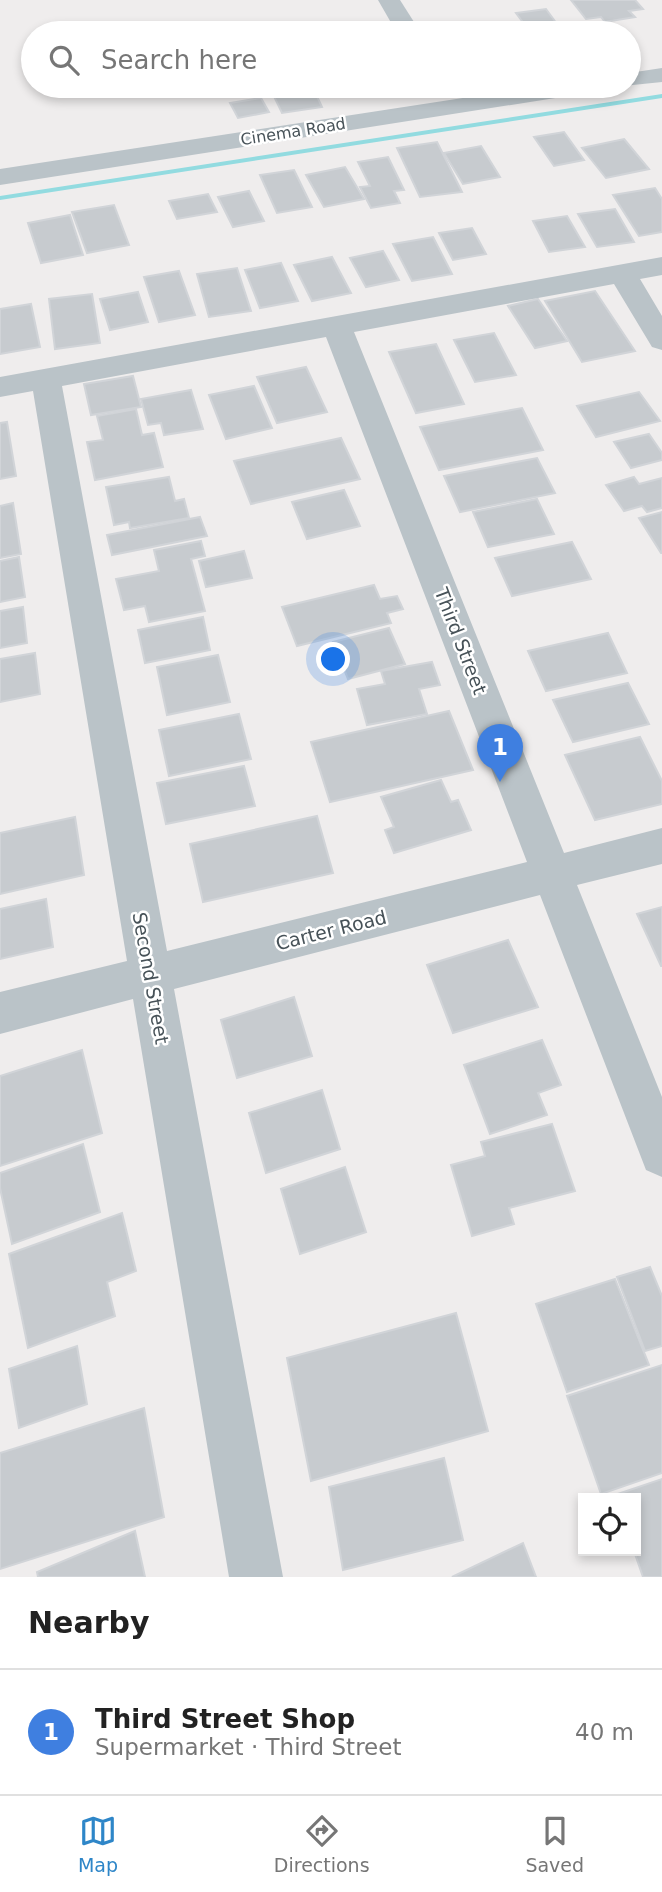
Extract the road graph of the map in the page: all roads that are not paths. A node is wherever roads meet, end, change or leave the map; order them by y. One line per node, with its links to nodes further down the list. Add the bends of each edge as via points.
1 (389, 0): 2 (street)
2 (402, 21)
3 (662, 75): 4 (street)
4 (641, 78)
5 (436, 98): 6 (street, Cinema Road)
6 (0, 177)
7 (662, 266): 8 (street)
8 (622, 273): 9 (street); 10 (street)
9 (336, 324): 11 (street); 14 (street, Third Street)
10 (662, 340)
11 (46, 379): 12 (street); 15 (street, Second Street)
12 (0, 387)
13 (662, 846): 14 (street, Carter Road)
14 (552, 874): 15 (street, Carter Road); 17 (street, Third Street)
15 (150, 975): 16 (street, Carter Road); 18 (street, Second Street)
16 (0, 1013)
17 (662, 1154)
18 (256, 1577)

